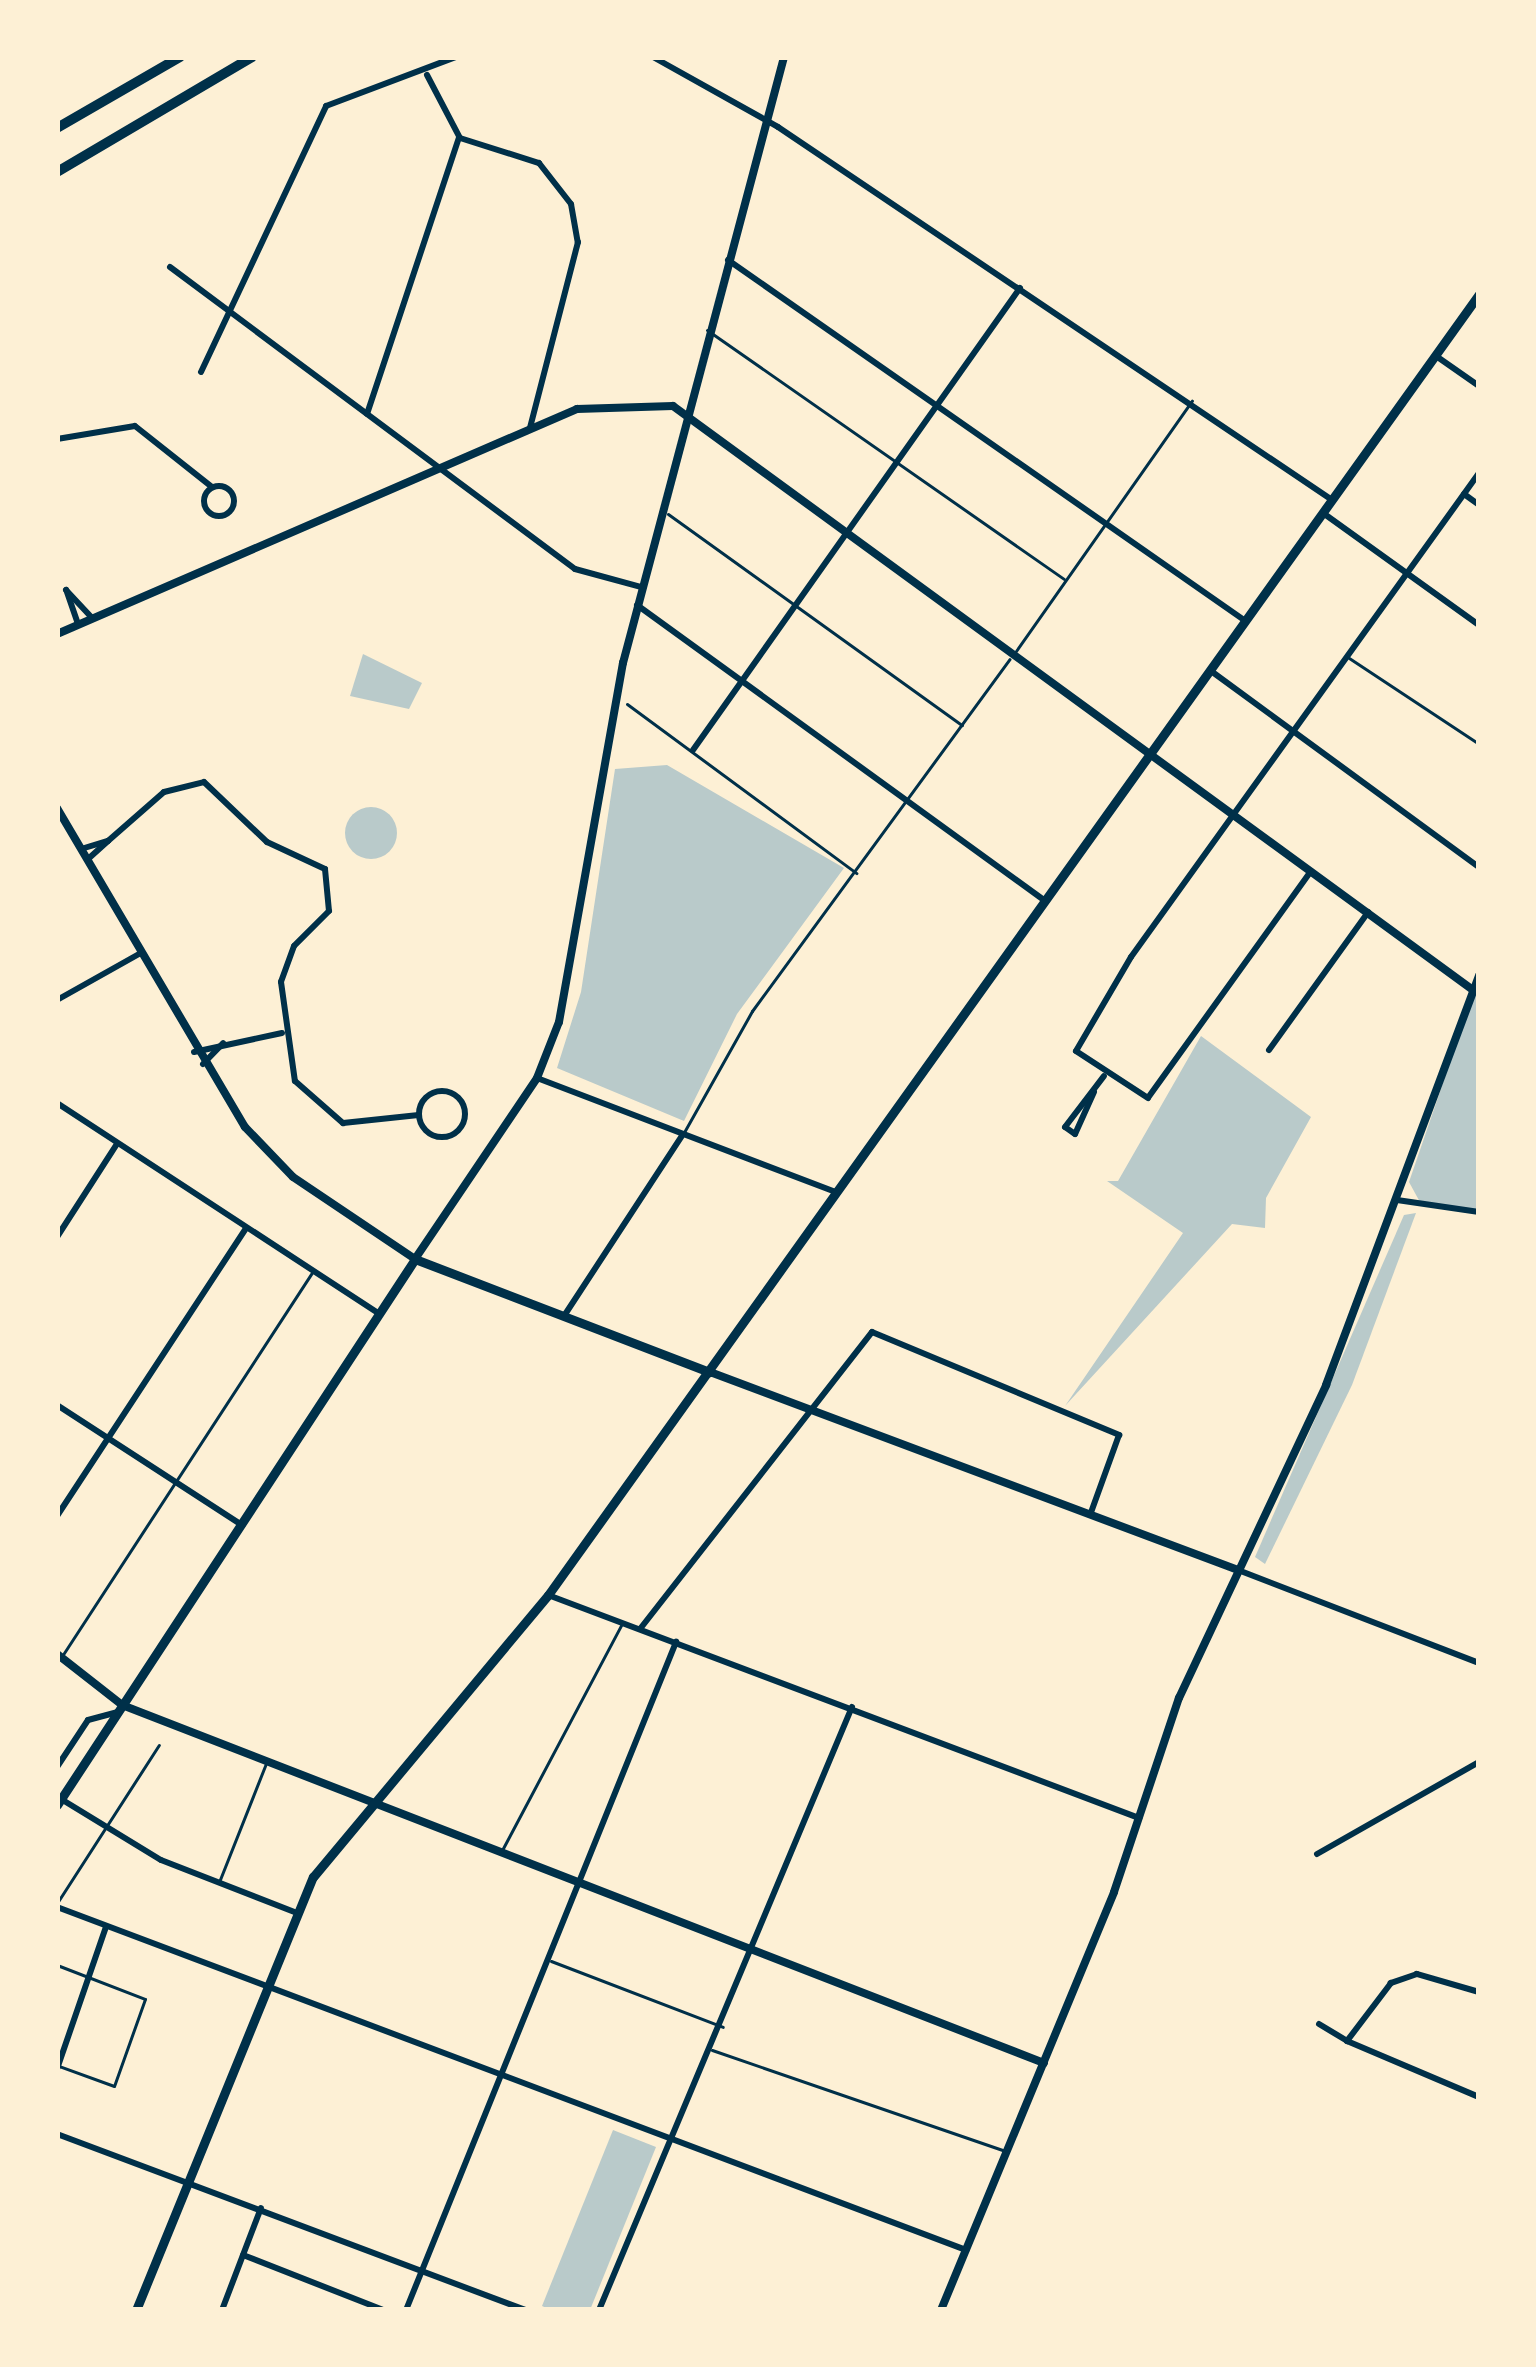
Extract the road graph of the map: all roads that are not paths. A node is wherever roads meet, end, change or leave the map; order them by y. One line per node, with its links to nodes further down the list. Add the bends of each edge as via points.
1 (180, 57): 8 (highway)
2 (251, 57): 10 (highway)
3 (456, 57): 6 (street)
4 (653, 57): 7 (street)
5 (784, 57): 7 (main road)
6 (427, 75): 9 (street); 15 (street, via 358,86 326,106)
7 (766, 119): 11 (main road); 13 (street)
8 (57, 128)
9 (460, 138): 23 (street); 24 (street, via 539,163 572,204 578,242)
10 (57, 172)
11 (727, 259): 16 (main road); 21 (street)
12 (170, 267): 15 (street)
13 (1021, 287): 20 (street); 21 (street)
14 (1479, 294): 17 (main road)
15 (230, 314): 18 (street); 23 (street)
16 (707, 330): 22 (main road); 26 (lane)
17 (1436, 356): 19 (street); 31 (main road)
18 (201, 372)
19 (1479, 386)
20 (1192, 401): 31 (street); 35 (lane)
21 (937, 404): 26 (street); 35 (street)
22 (688, 412): 24 (main road, via 615,400); 33 (main road); 36 (main road)
23 (367, 414): 27 (street)
24 (530, 428): 27 (main road)
25 (57, 440): 29 (street, via 135,426)
26 (896, 462): 36 (street); 38 (lane)
27 (439, 470): 40 (street, via 575,569); 44 (main road)
28 (1479, 473): 30 (street)
29 (212, 487): 29 (street, via 204,504 225,514 230,491)
30 (1465, 494): 32 (street); 37 (street)
31 (1332, 500): 34 (main road)
32 (1479, 505)
33 (662, 509): 40 (main road); 42 (lane)
34 (1323, 513): 37 (street); 45 (main road)
35 (1105, 523): 38 (lane); 45 (street)
36 (848, 529): 42 (street); 49 (main road)
37 (1407, 574): 47 (street); 50 (street)
38 (1064, 579): 49 (lane)
39 (57, 585): 41 (street)
40 (641, 587): 43 (main road)
41 (66, 590): 44 (street); 46 (street)
42 (798, 604): 52 (street); 54 (lane)
43 (637, 605): 52 (street); 80 (main road, via 559,1022)
44 (92, 618): 46 (main road)
45 (1247, 622): 51 (main road)
46 (78, 624): 48 (main road)
47 (1479, 625)
48 (57, 634)
49 (1014, 653): 54 (lane); 58 (main road)
50 (1348, 657): 55 (street); 56 (lane)
51 (1210, 671): 55 (street); 58 (main road)
52 (745, 679): 57 (street); 59 (street)
53 (627, 704): 57 (lane)
54 (964, 726): 59 (lane)
55 (1294, 735): 61 (street); 65 (street)
56 (1479, 745)
57 (693, 750): 67 (lane)
58 (1152, 755): 61 (main road); 68 (main road)
59 (910, 799): 67 (lane); 68 (street)
60 (57, 808): 63 (main road)
61 (1236, 817): 66 (main road); 79 (street, via 1076,1051)
62 (108, 841): 63 (street); 64 (street); 74 (street, via 164,792 204,782 267,842 326,869 329,911 285,962)
63 (81, 849): 64 (main road)
64 (87, 860): 70 (main road)
65 (1479, 867)
66 (1311, 871): 69 (main road); 79 (street, via 1148,1098)
67 (856, 873): 84 (lane, via 752,1011)
68 (1047, 902): 86 (main road)
69 (1369, 912): 72 (main road); 76 (street)
70 (139, 954): 73 (street); 77 (main road)
71 (1479, 975): 72 (main road)
72 (1473, 990): 87 (main road)
73 (57, 1000)
74 (282, 1033): 75 (street); 83 (street, via 295,1081 332,1118)
75 (223, 1043): 77 (street); 78 (street)
76 (1269, 1050)
77 (194, 1052): 78 (main road)
78 (202, 1064): 91 (main road, via 266,1153)
79 (1104, 1076): 81 (street)
80 (536, 1078): 84 (street); 91 (main road)
81 (1094, 1091): 81 (street, via 1065,1127 1075,1134 1098,1099)
82 (57, 1103): 85 (street)
83 (418, 1115): 83 (street, via 446,1137 465,1114 442,1090)
84 (682, 1136): 86 (street); 94 (street)
85 (118, 1143): 89 (street); 90 (street)
86 (838, 1193): 95 (main road)
87 (1397, 1200): 88 (street); 103 (main road)
88 (1479, 1212)
89 (246, 1228): 92 (street); 98 (street)
90 (57, 1237)
91 (415, 1259): 93 (main road); 94 (main road)
92 (313, 1271): 93 (street); 99 (lane)
93 (379, 1315): 102 (main road)
94 (564, 1316): 95 (main road)
95 (710, 1372): 97 (main road); 104 (main road)
96 (57, 1405): 98 (street)
97 (816, 1413): 100 (main road); 100 (street, via 872,1332 1119,1435); 106 (street)
98 (108, 1437): 99 (street); 101 (street)
99 (177, 1479): 102 (street); 108 (lane)
100 (1090, 1514): 103 (main road)
101 (57, 1515)
102 (242, 1525): 111 (main road)
103 (1238, 1570): 109 (street); 118 (main road, via 1179,1698)
104 (548, 1595): 105 (street); 117 (main road)
105 (622, 1622): 106 (street); 120 (lane)
106 (640, 1629): 107 (street)
107 (676, 1642): 110 (street); 123 (street)
108 (59, 1656): 111 (main road)
109 (1479, 1663)
110 (852, 1707): 118 (street); 127 (street)
111 (119, 1708): 113 (main road); 115 (street, via 88,1720); 116 (main road)
112 (159, 1745): 119 (lane)
113 (266, 1761): 117 (main road); 122 (lane)
114 (1479, 1762): 121 (street)
115 (57, 1767)
116 (59, 1802): 119 (street)
117 (375, 1806): 120 (main road); 125 (main road, via 313,1877)
118 (1142, 1820): 137 (main road)
119 (108, 1829): 122 (street); 124 (lane)
120 (500, 1854): 123 (main road)
121 (1317, 1854)
122 (219, 1883): 125 (street)
123 (580, 1885): 127 (main road); 128 (street)
124 (57, 1905): 126 (street)
125 (297, 1913): 131 (main road)
126 (106, 1927): 130 (street); 131 (street)
127 (756, 1953): 134 (street); 137 (main road)
128 (549, 1960): 134 (lane); 139 (street)
129 (57, 1966): 130 (lane)
130 (88, 1978): 138 (street); 138 (lane, via 145,1999 114,2086)
131 (266, 1986): 139 (street); 144 (main road)
132 (1479, 1992): 135 (street, via 1417,1974 1391,1982)
133 (1319, 2024): 135 (street)
134 (723, 2027): 136 (street)
135 (1347, 2041): 140 (street)
136 (712, 2050): 142 (street); 143 (lane)
137 (1044, 2062): 143 (main road)
138 (58, 2066)
139 (502, 2075): 142 (street); 148 (street)
140 (1479, 2098)
141 (57, 2134): 144 (street)
142 (675, 2141): 146 (street); 154 (street)
143 (1007, 2152): 146 (main road)
144 (186, 2182): 145 (street); 149 (main road)
145 (261, 2208): 147 (street); 148 (street)
146 (966, 2250): 155 (main road)
147 (243, 2255): 150 (street); 151 (street)
148 (424, 2271): 152 (street); 153 (street)
149 (136, 2310)
150 (222, 2310)
151 (383, 2310)
152 (406, 2310)
153 (525, 2310)
154 (599, 2310)
155 (941, 2310)

